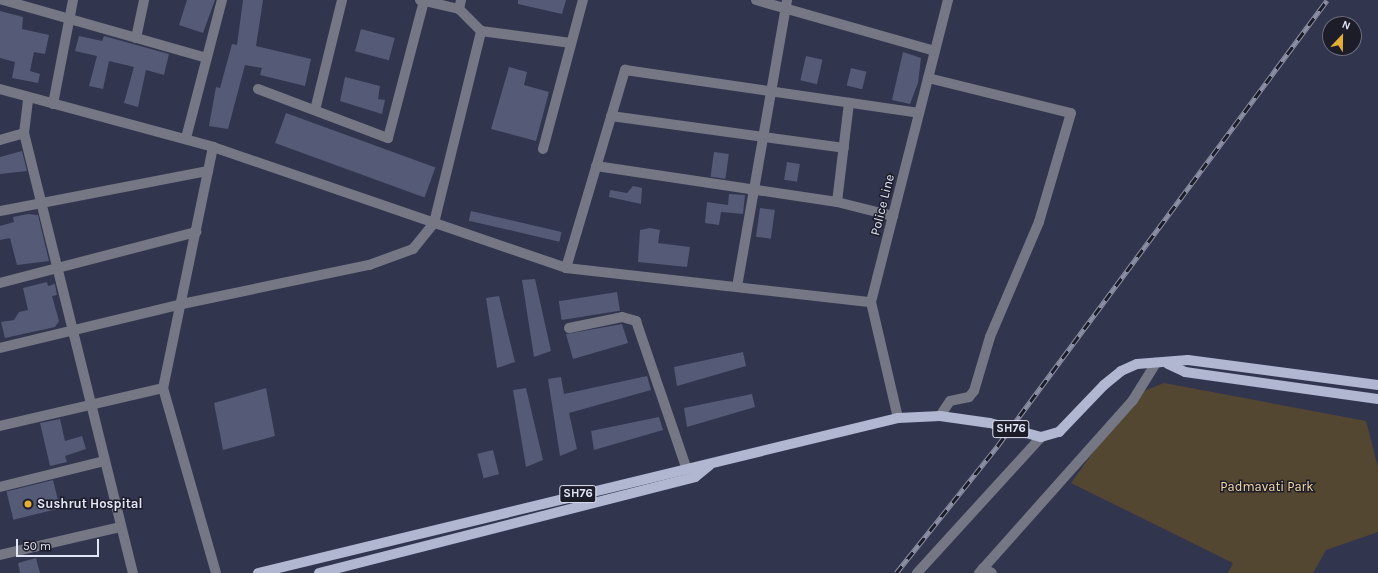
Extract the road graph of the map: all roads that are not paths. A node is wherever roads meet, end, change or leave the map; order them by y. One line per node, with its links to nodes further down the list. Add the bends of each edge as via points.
1 (3, 0): 12 (street)
2 (73, 0): 12 (street)
3 (144, 0): 14 (street)
4 (222, 0): 17 (street)
5 (342, 0): 25 (street)
6 (583, 0): 15 (street)
7 (756, 0): 11 (street)
8 (948, 0): 16 (street, Police Line)
9 (422, 1): 10 (street); 25 (street, via 388,138)
10 (460, 4): 13 (street)
11 (786, 4): 16 (street); 21 (street)
12 (69, 19): 14 (street); 24 (street)
13 (482, 31): 15 (street); 42 (street)
14 (136, 38): 17 (street)
15 (572, 43): 34 (street)
16 (935, 51): 18 (street, Police Line)
17 (206, 58): 29 (street)
18 (928, 78): 26 (street, Police Line); 59 (street, via 1071,113 1039,222 990,337 974,391 969,397 950,401)
19 (0, 89): 22 (street)
20 (258, 89): 25 (street)
21 (770, 91): 23 (street); 27 (street, via 625,70); 30 (street)
22 (28, 98): 24 (street); 28 (street)
23 (849, 103): 26 (street); 33 (street)
24 (52, 104): 29 (street)
25 (315, 110)
26 (919, 112): 41 (street, Police Line)
27 (611, 116): 30 (street); 35 (street)
28 (24, 134): 31 (street); 38 (street)
29 (186, 138): 32 (street)
30 (762, 139): 33 (street); 37 (street)
31 (0, 140)
32 (213, 147): 36 (street); 42 (street)
33 (844, 148): 39 (street)
34 (542, 149)
35 (596, 166): 37 (street); 45 (street)
36 (208, 170): 38 (street); 43 (street)
37 (754, 189): 39 (street); 47 (street)
38 (40, 200): 40 (street); 44 (street)
39 (837, 202): 41 (street)
40 (0, 211)
41 (893, 216): 48 (street, Police Line)
42 (434, 224): 45 (street); 49 (street, via 413,249 369,265)
43 (196, 232): 44 (street); 49 (street)
44 (57, 268): 46 (street); 51 (street)
45 (566, 268): 47 (street)
46 (0, 283)
47 (737, 287): 48 (street)
48 (871, 302): 60 (street, Police Line)
49 (182, 304): 51 (street); 56 (street)
50 (569, 328): 65 (street, via 622,317 636,321)
51 (72, 331): 52 (street); 58 (street)
52 (0, 348)
53 (1156, 363): 54 (main road, SH76); 62 (main road, SH76, via 1137,364 1121,371 1059,432); 69 (street, via 1133,400)
54 (1168, 364): 55 (main road, SH76, via 1188,360); 57 (main road, SH76, via 1184,372)
55 (1378, 385)
56 (163, 388): 58 (street); 71 (street)
57 (1378, 399)
58 (90, 404): 61 (street); 63 (street)
59 (940, 416): 60 (main road, SH76); 62 (main road, SH76, via 990,423)
60 (898, 418): 64 (main road, SH76)
61 (0, 426)
62 (1041, 437): 74 (street)
63 (104, 461): 66 (street); 67 (street)
64 (710, 465): 65 (main road, SH76); 73 (main road, SH76, via 695,477)
65 (686, 467): 72 (main road, SH76)
66 (0, 487)
67 (120, 527): 68 (street); 70 (street)
68 (0, 555)
69 (985, 571)
70 (133, 573)
71 (216, 573)
72 (258, 573)
73 (319, 573)
74 (917, 573)

